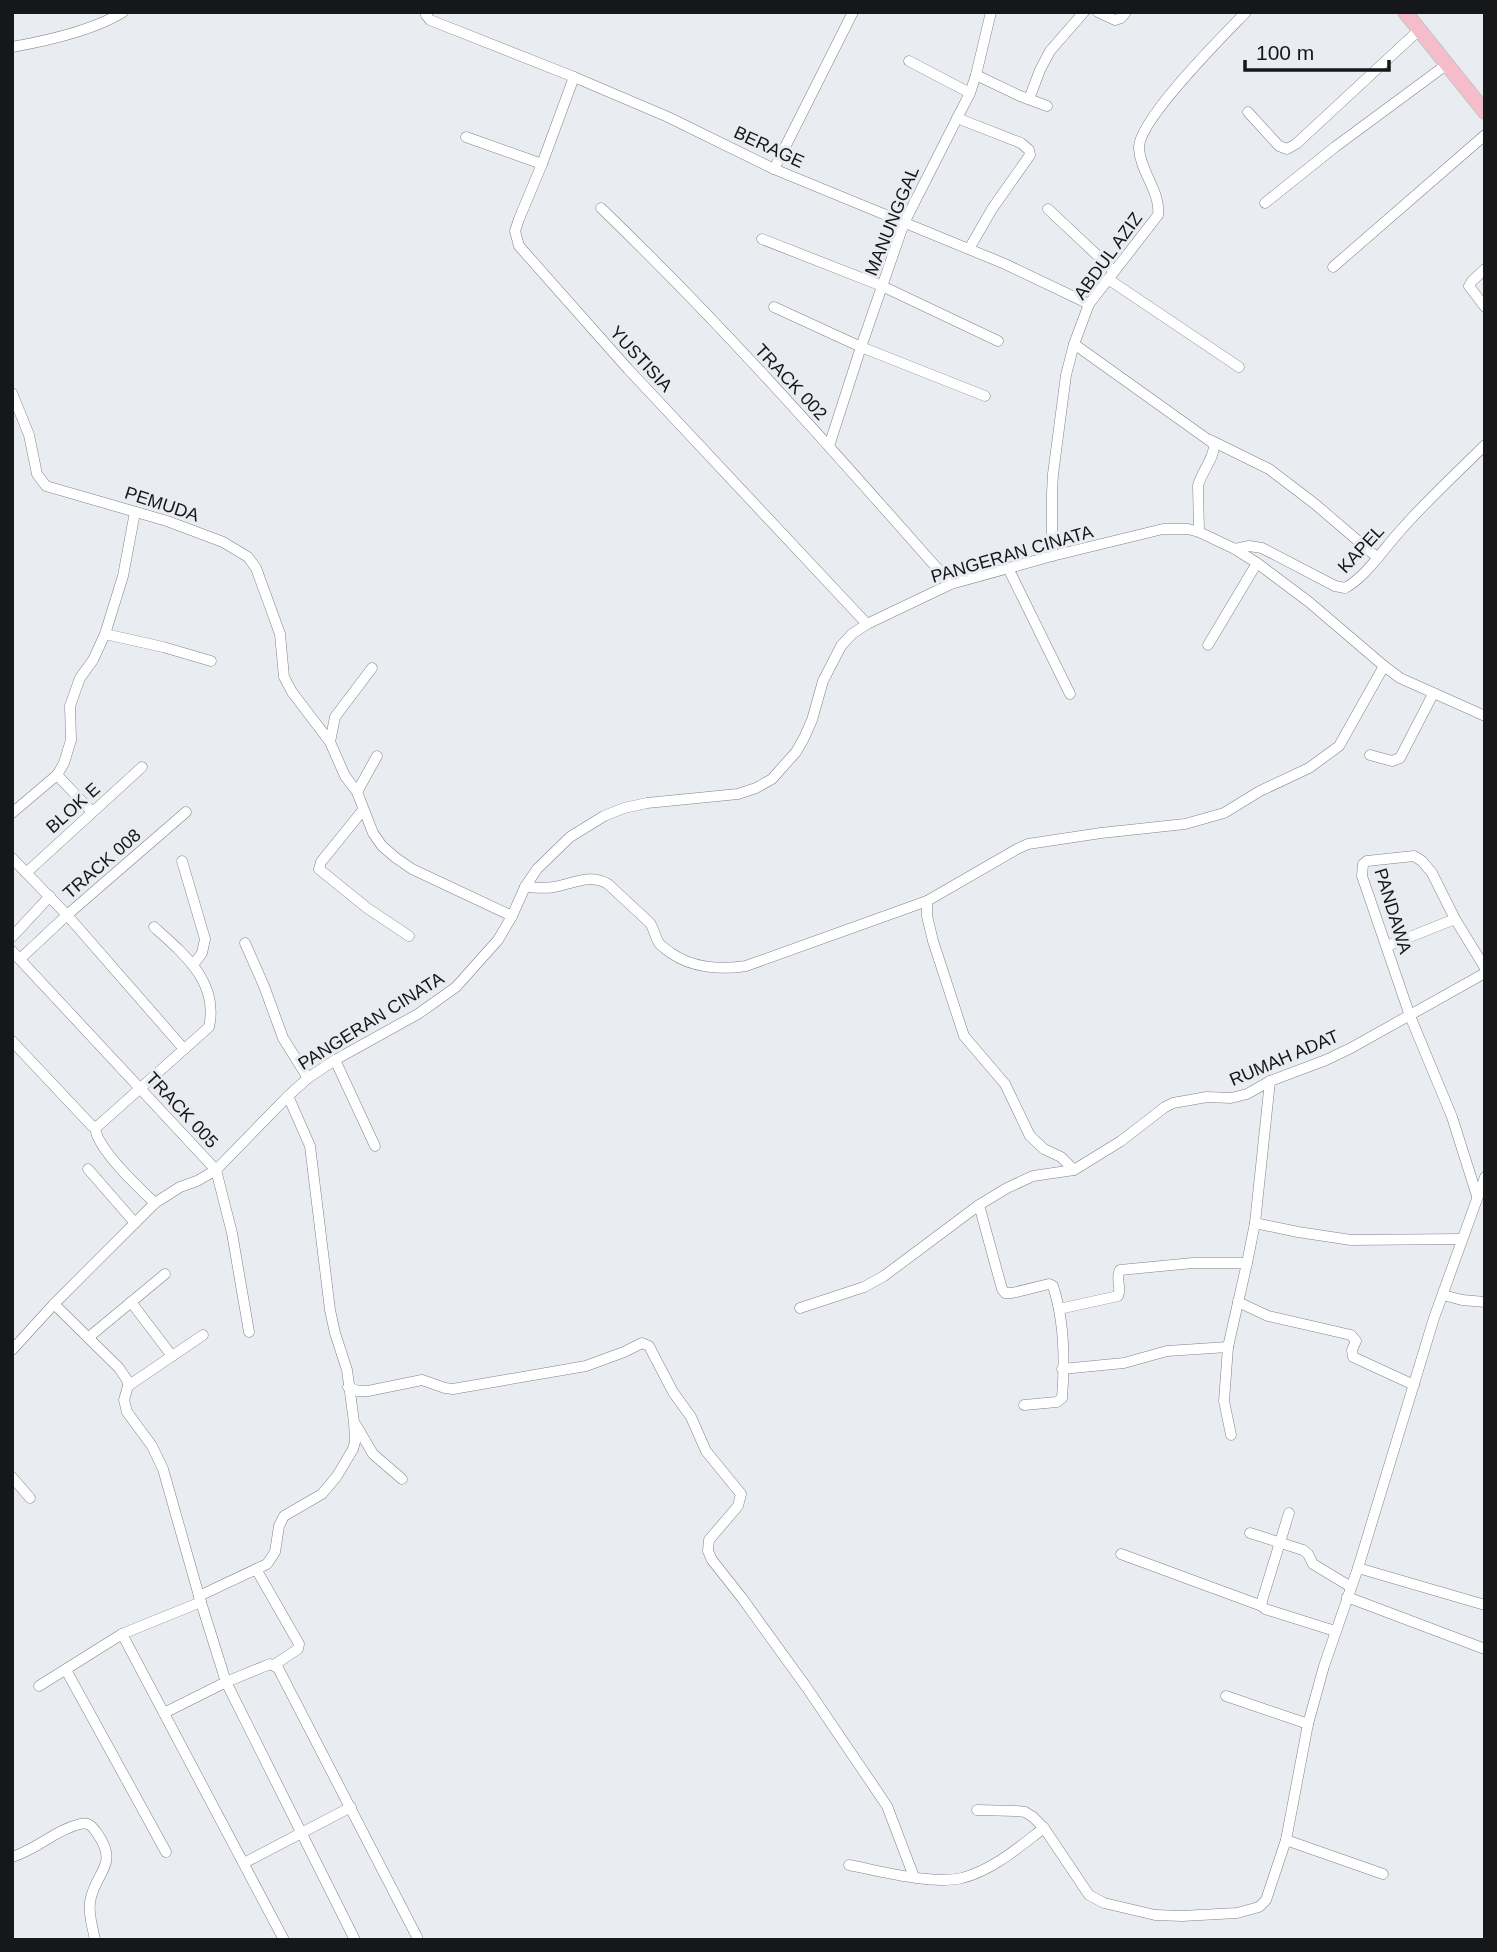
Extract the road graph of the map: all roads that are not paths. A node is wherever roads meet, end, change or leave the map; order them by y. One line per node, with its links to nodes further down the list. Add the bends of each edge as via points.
1 (123, 12): 11 (street, via 81,29)
2 (426, 12): 15 (street, BERAGE, via 434,22)
3 (853, 12): 25 (street)
4 (991, 12): 14 (street, MANUNGGAL)
5 (1084, 12): 17 (street, via 1050,51)
6 (1098, 12): 7 (street, via 1115,20)
7 (1126, 12)
8 (1246, 12): 34 (street, ABDUL AZIZ, via 1171,93 1142,134 1139,149 1158,215)
9 (1405, 12): 10 (highway)
10 (1419, 30): 13 (highway); 20 (street, via 1287,149)
11 (12, 47)
12 (909, 61): 16 (street)
13 (1446, 65): 19 (highway); 26 (street)
14 (976, 75): 16 (street, MANUNGGAL); 17 (street)
15 (574, 76): 24 (street, YUSTISIA); 25 (street, BERAGE)
16 (970, 93): 21 (street, MANUNGGAL)
17 (1029, 99): 18 (street)
18 (1047, 106)
19 (1485, 111)
20 (1248, 112)
21 (957, 117): 29 (street, MANUNGGAL); 31 (street, via 1021,143 1030,155)
22 (1485, 135): 32 (street)
23 (466, 137): 24 (street)
24 (542, 164): 57 (street, YUSTISIA, via 515,232 524,254)
25 (774, 169): 29 (street, BERAGE)
26 (1265, 203)
27 (601, 208): 48 (street, TRACK 002)
28 (1048, 209): 34 (street)
29 (904, 223): 31 (street, BERAGE); 35 (street, MANUNGGAL)
30 (762, 239): 35 (street)
31 (969, 250): 36 (street, BERAGE)
32 (1333, 267)
33 (1485, 269): 38 (street, via 1469,286)
34 (1111, 275): 36 (street, ABDUL AZIZ); 42 (street)
35 (882, 286): 39 (street); 41 (street, MANUNGGAL)
36 (1089, 304): 40 (street, ABDUL AZIZ)
37 (774, 307): 41 (street)
38 (1485, 307)
39 (998, 341)
40 (1074, 345): 46 (street); 52 (street, ABDUL AZIZ, via 1053,474)
41 (860, 347): 44 (street); 48 (street, MANUNGGAL)
42 (1239, 367)
43 (12, 393): 45 (street, PEMUDA)
44 (985, 396)
45 (17, 413): 49 (street, PEMUDA, via 29,435 43,483)
46 (1209, 440): 50 (street, via 1215,448 1198,486); 53 (street, via 1269,469)
47 (1485, 445): 53 (street, KAPEL)
48 (829, 446): 56 (street, TRACK 002)
49 (135, 512): 58 (street, via 123,576); 66 (street, PEMUDA, via 223,542 253,562 280,634 284,677)
50 (1199, 531): 51 (street, PANGERAN CINATA); 52 (street, PANGERAN CINATA, via 1163,529)
51 (1235, 549): 53 (street, KAPEL, via 1262,548 1345,589); 54 (street, PANGERAN CINATA)
52 (1052, 556): 55 (street, PANGERAN CINATA)
53 (1378, 558)
54 (1256, 563): 59 (street); 61 (street, PANGERAN CINATA)
55 (1008, 568): 56 (street, PANGERAN CINATA); 63 (street)
56 (951, 584): 57 (street, PANGERAN CINATA)
57 (867, 624): 79 (street, PANGERAN CINATA, via 841,646 823,681 804,738 772,779 738,794 647,803 604,816 570,837)
58 (105, 634): 60 (street); 70 (street, via 72,697 70,745)
59 (1208, 645)
60 (211, 661)
61 (1384, 666): 64 (street, PANGERAN CINATA); 81 (street, via 1339,746 1309,768 1232,808 1185,824 1028,844)
62 (372, 668): 66 (street, via 335,717)
63 (1070, 694)
64 (1433, 694): 65 (street, PANGERAN CINATA); 67 (street, via 1400,758 1392,761)
65 (1485, 716)
66 (330, 742): 71 (street)
67 (1370, 755)
68 (377, 756): 71 (street)
69 (142, 767): 73 (street, BLOK E)
70 (57, 775): 73 (street); 75 (street)
71 (357, 792): 72 (street)
72 (363, 810): 83 (street, via 373,833 396,858); 86 (street, via 319,869)
73 (92, 812): 78 (street, BLOK E)
74 (186, 812): 82 (street, TRACK 008)
75 (12, 813)
76 (12, 858): 78 (street)
77 (183, 861): 91 (street, via 205,939)
78 (26, 873): 80 (street)
79 (525, 887): 81 (street, via 601,880 650,923 662,946 685,962 720,968 746,966); 83 (street, PANGERAN CINATA)
80 (50, 896): 82 (street, TRACK 008); 87 (street, TRACK 008)
81 (927, 901): 105 (street, via 933,941 964,1036 1005,1084 1030,1136)
82 (67, 915): 90 (street); 95 (street)
83 (512, 916): 96 (street, PANGERAN CINATA, via 498,940 456,987)
84 (1455, 919): 89 (street); 89 (street, PANDAWA, via 1422,861 1413,856 1367,861 1362,876); 92 (street)
85 (154, 927): 91 (street)
86 (409, 936)
87 (12, 937)
88 (245, 943): 97 (street, via 279,1029)
89 (1387, 946): 93 (street, PANDAWA)
90 (16, 955): 99 (street, TRACK 005)
91 (193, 964): 95 (street, via 205,983 211,1018 209,1027)
92 (1485, 971): 93 (street, RUMAH ADAT)
93 (1410, 1016): 98 (street, RUMAH ADAT, via 1326,1060); 107 (street, PANDAWA, via 1452,1117)
94 (12, 1041): 101 (street)
95 (184, 1049): 99 (street)
96 (335, 1060): 97 (street, PANGERAN CINATA); 102 (street)
97 (308, 1078): 100 (street, PANGERAN CINATA)
98 (1270, 1081): 105 (street, RUMAH ADAT, via 1237,1097 1173,1103); 111 (street)
99 (141, 1090): 101 (street); 104 (street, TRACK 005)
100 (288, 1096): 104 (street, PANGERAN CINATA); 131 (street, via 310,1146 330,1310)
101 (95, 1128): 108 (street, via 100,1143)
102 (375, 1146)
103 (88, 1169): 110 (street)
104 (216, 1170): 108 (street, PANGERAN CINATA); 122 (street, TRACK 005)
105 (1074, 1170): 109 (street, RUMAH ADAT, via 1024,1179)
106 (1485, 1177): 107 (street)
107 (1477, 1196): 112 (street)
108 (155, 1203): 110 (street, PANGERAN CINATA)
109 (979, 1205): 120 (street, RUMAH ADAT, via 884,1276); 121 (street, via 1005,1293 1049,1284)
110 (135, 1223): 119 (street, PANGERAN CINATA)
111 (1255, 1223): 112 (street, via 1351,1240); 113 (street)
112 (1462, 1239): 115 (street)
113 (1247, 1263): 117 (street); 121 (street, via 1121,1270 1118,1296)
114 (164, 1274): 116 (street)
115 (1443, 1295): 118 (street); 129 (street)
116 (131, 1302): 124 (street); 127 (street)
117 (1238, 1302): 125 (street); 129 (street, via 1268,1316 1351,1335 1356,1341 1352,1356)
118 (1485, 1302)
119 (54, 1304): 124 (street); 126 (street, PANGERAN CINATA)
120 (800, 1308)
121 (1059, 1309): 128 (street)
122 (249, 1332)
123 (203, 1335): 127 (street)
124 (89, 1337): 130 (street, via 119,1368)
125 (1228, 1347): 128 (street, via 1167,1351 1125,1363); 134 (street, via 1224,1402)
126 (12, 1350)
127 (172, 1356): 130 (street)
128 (1062, 1369): 132 (street, via 1060,1400)
129 (1413, 1385): 142 (street)
130 (128, 1386): 145 (street, via 127,1412 163,1469)
131 (348, 1387): 133 (street); 168 (street, via 368,1391 422,1380 453,1389 575,1369 642,1343 649,1346 706,1451 741,1494 738,1506 709,1540 709,1555 887,1806)
132 (1024, 1405)
133 (354, 1422): 136 (street, via 373,1454); 143 (street, via 355,1442 345,1464 322,1494 284,1516 275,1552 267,1564)
134 (1231, 1435)
135 (12, 1477): 137 (street)
136 (402, 1479)
137 (30, 1499)
138 (1289, 1513): 140 (street)
139 (1250, 1533): 140 (street)
140 (1280, 1542): 144 (street, via 1303,1550 1313,1564); 147 (street)
141 (1121, 1554): 147 (street)
142 (1358, 1568): 144 (street); 146 (street)
143 (256, 1569): 145 (street); 151 (street, via 299,1644)
144 (1349, 1592): 148 (street); 150 (street)
145 (200, 1599): 149 (street); 153 (street)
146 (1485, 1605)
147 (1262, 1606): 148 (street)
148 (1335, 1631): 157 (street)
149 (122, 1634): 152 (street); 156 (street)
150 (1485, 1649)
151 (274, 1665): 153 (street); 158 (street)
152 (66, 1670): 154 (street); 163 (street)
153 (226, 1682): 156 (street); 161 (street)
154 (39, 1686)
155 (1226, 1696): 157 (street)
156 (164, 1713): 165 (street)
157 (1308, 1724): 162 (street)
158 (351, 1807): 161 (street); 169 (street)
159 (977, 1810): 160 (street, via 1026,1812)
160 (1044, 1828): 162 (street, via 1096,1900 1154,1915 1237,1913 1263,1904); 168 (street, via 1008,1855 962,1878)
161 (301, 1832): 165 (street); 172 (street)
162 (1286, 1840): 167 (street)
163 (166, 1852)
164 (12, 1857): 170 (street, via 61,1830 91,1825 108,1855 89,1904)
165 (244, 1863): 171 (street)
166 (849, 1865): 168 (street)
167 (1383, 1874)
168 (914, 1877)
169 (417, 1937)
170 (95, 1940)
171 (284, 1940)
172 (355, 1940)

